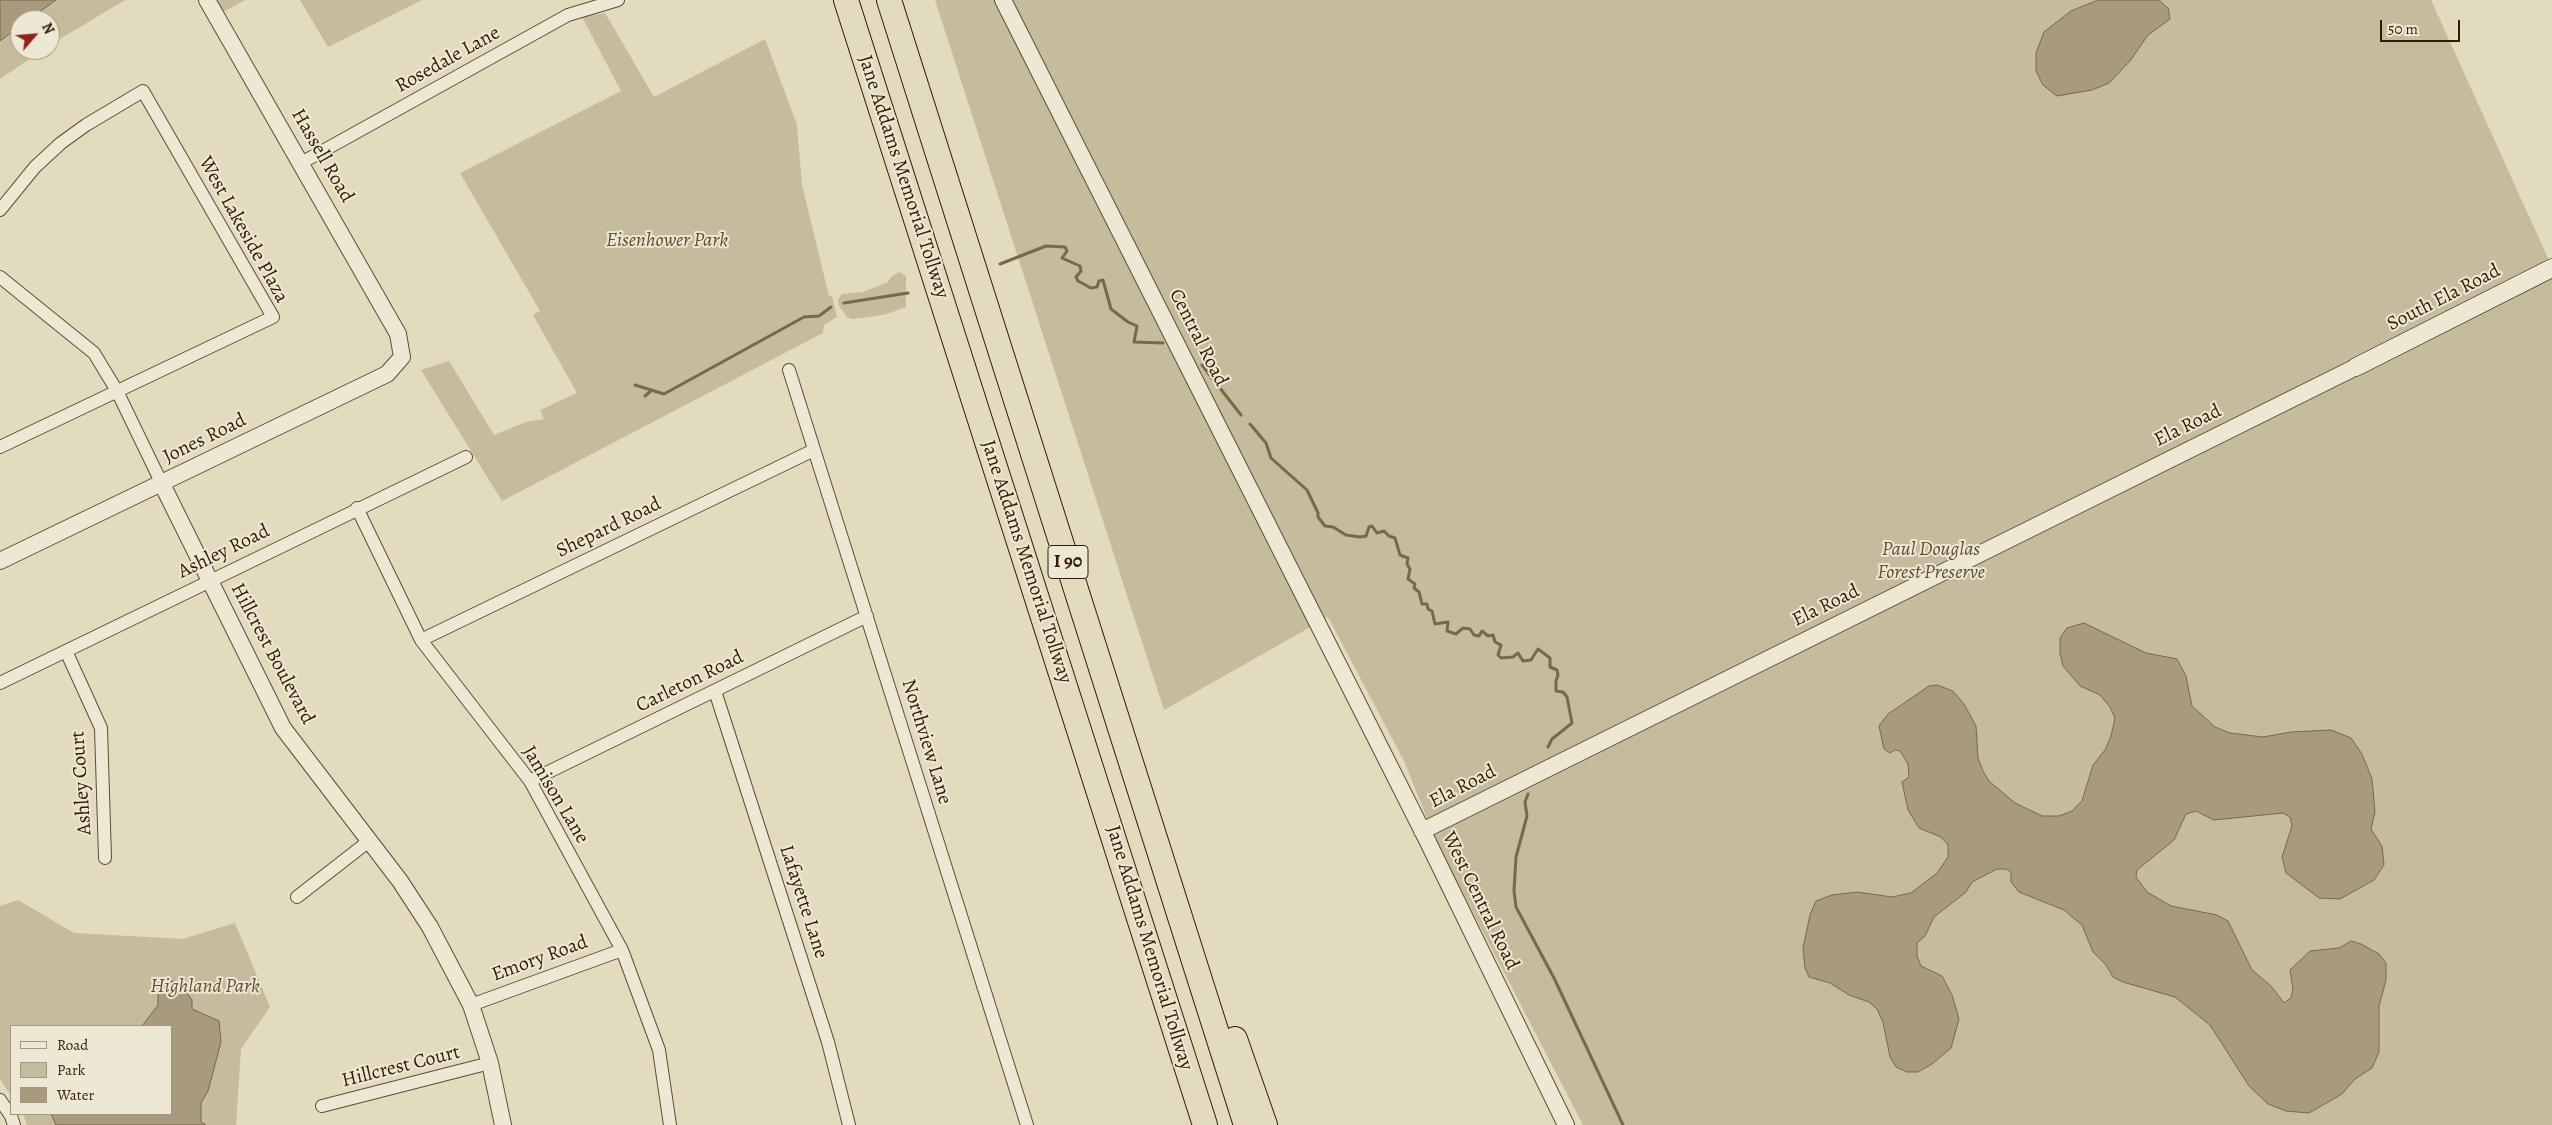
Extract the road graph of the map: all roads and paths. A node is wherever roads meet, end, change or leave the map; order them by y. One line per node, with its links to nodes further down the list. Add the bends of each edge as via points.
1 (207, 0): 6 (street, Hassell Road)
2 (618, 0): 6 (street, Rosedale Lane, via 568,15)
3 (846, 0): 43 (highway, Jane Addams Memorial Tollway / I 90)
4 (889, 0): 28 (highway, Jane Addams Memorial Tollway / I 90)
5 (1003, 0): 26 (street, Central Road)
6 (301, 164): 10 (street, Hassell Road)
7 (0, 210): 13 (street, West Lakeside Plaza, via 61,143 143,91 273,317)
8 (2552, 268): 11 (main road, South Ela Road)
9 (0, 277): 13 (street, Hillcrest Boulevard, via 94,353)
10 (398, 334): 17 (street, Jones Road, via 402,357 387,374)
11 (2356, 367): 29 (street, Ela Road)
12 (789, 370): 15 (street, Northview Lane)
13 (118, 391): 14 (street); 17 (street, Hillcrest Boulevard)
14 (0, 447)
15 (814, 450): 21 (street, Northview Lane); 22 (street, Shepard Road)
16 (466, 456): 18 (street, Ashley Road)
17 (162, 484): 19 (street, Jones Road); 20 (street, Hillcrest Boulevard)
18 (357, 508): 20 (street, Ashley Road); 22 (street, Jamison Lane)
19 (0, 561)
20 (210, 580): 23 (street, Ashley Road); 30 (street, Hillcrest Boulevard, via 283,728)
21 (867, 616): 25 (street, Carleton Road); 42 (street, Northview Lane)
22 (421, 640): 27 (street, Jamison Lane)
23 (66, 651): 24 (street, Ashley Road); 31 (street, Ashley Court, via 101,728)
24 (0, 683)
25 (715, 691): 27 (street, Carleton Road); 41 (street, Lafayette Lane, via 828,1042)
26 (1354, 696): 29 (street, West Central Road)
27 (530, 782): 33 (street, Jamison Lane)
28 (1140, 790): 44 (highway, Jane Addams Memorial Tollway / I 90); 45 (highway)
29 (1422, 831): 46 (street, West Central Road)
30 (369, 841): 32 (street); 34 (street, Hillcrest Boulevard, via 430,927)
31 (105, 858)
32 (297, 897)
33 (622, 950): 34 (street, Emory Road); 40 (street, Jamison Lane, via 658,1050)
34 (471, 1004): 35 (street, Hillcrest Boulevard)
35 (490, 1063): 37 (street, Hillcrest Court); 39 (street, Hillcrest Boulevard)
36 (0, 1100): 38 (street)
37 (322, 1106)
38 (10, 1115)
39 (503, 1125)
40 (670, 1125)
41 (849, 1125)
42 (1027, 1125)
43 (1205, 1125)
44 (1246, 1125)
45 (1265, 1125)
46 (1566, 1125)

